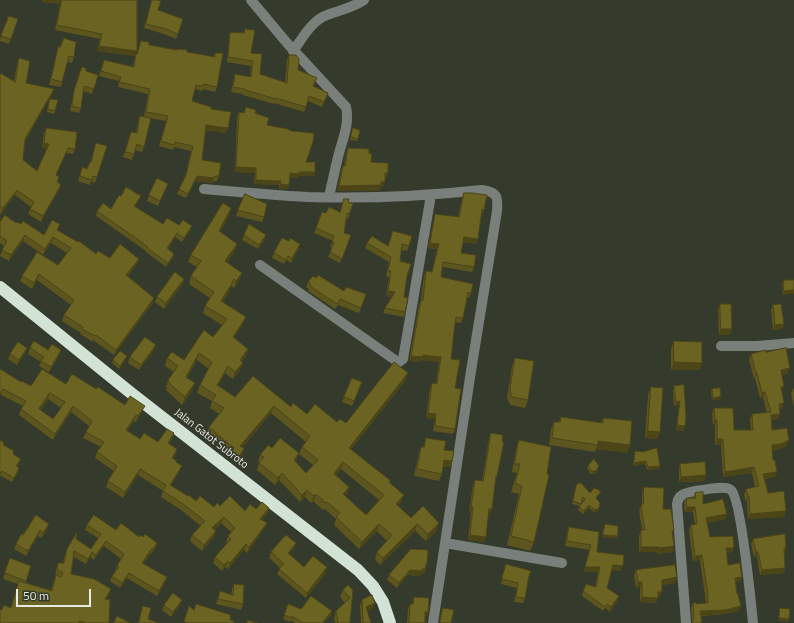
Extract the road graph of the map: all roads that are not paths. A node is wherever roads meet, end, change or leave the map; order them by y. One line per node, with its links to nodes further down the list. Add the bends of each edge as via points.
1 (250, 0): 3 (street)
2 (364, 0): 3 (street, via 319,19)
3 (293, 51): 6 (street, via 346,107 347,123)
4 (204, 189): 6 (street)
5 (431, 195): 6 (street); 7 (street, via 403,359 399,362); 11 (street, via 482,190 496,194 498,200)
6 (329, 197)
7 (260, 265)
8 (0, 287): 13 (highway, Jalan Gatot Subroto, via 358,570 383,602)
9 (794, 342): 10 (street)
10 (721, 346)
11 (445, 543): 12 (street); 14 (street)
12 (562, 563)
13 (390, 623)
14 (433, 623)
15 (686, 623): 16 (street, via 678,499 680,495 690,492 724,488 730,490 734,496 742,534)
16 (753, 623)

